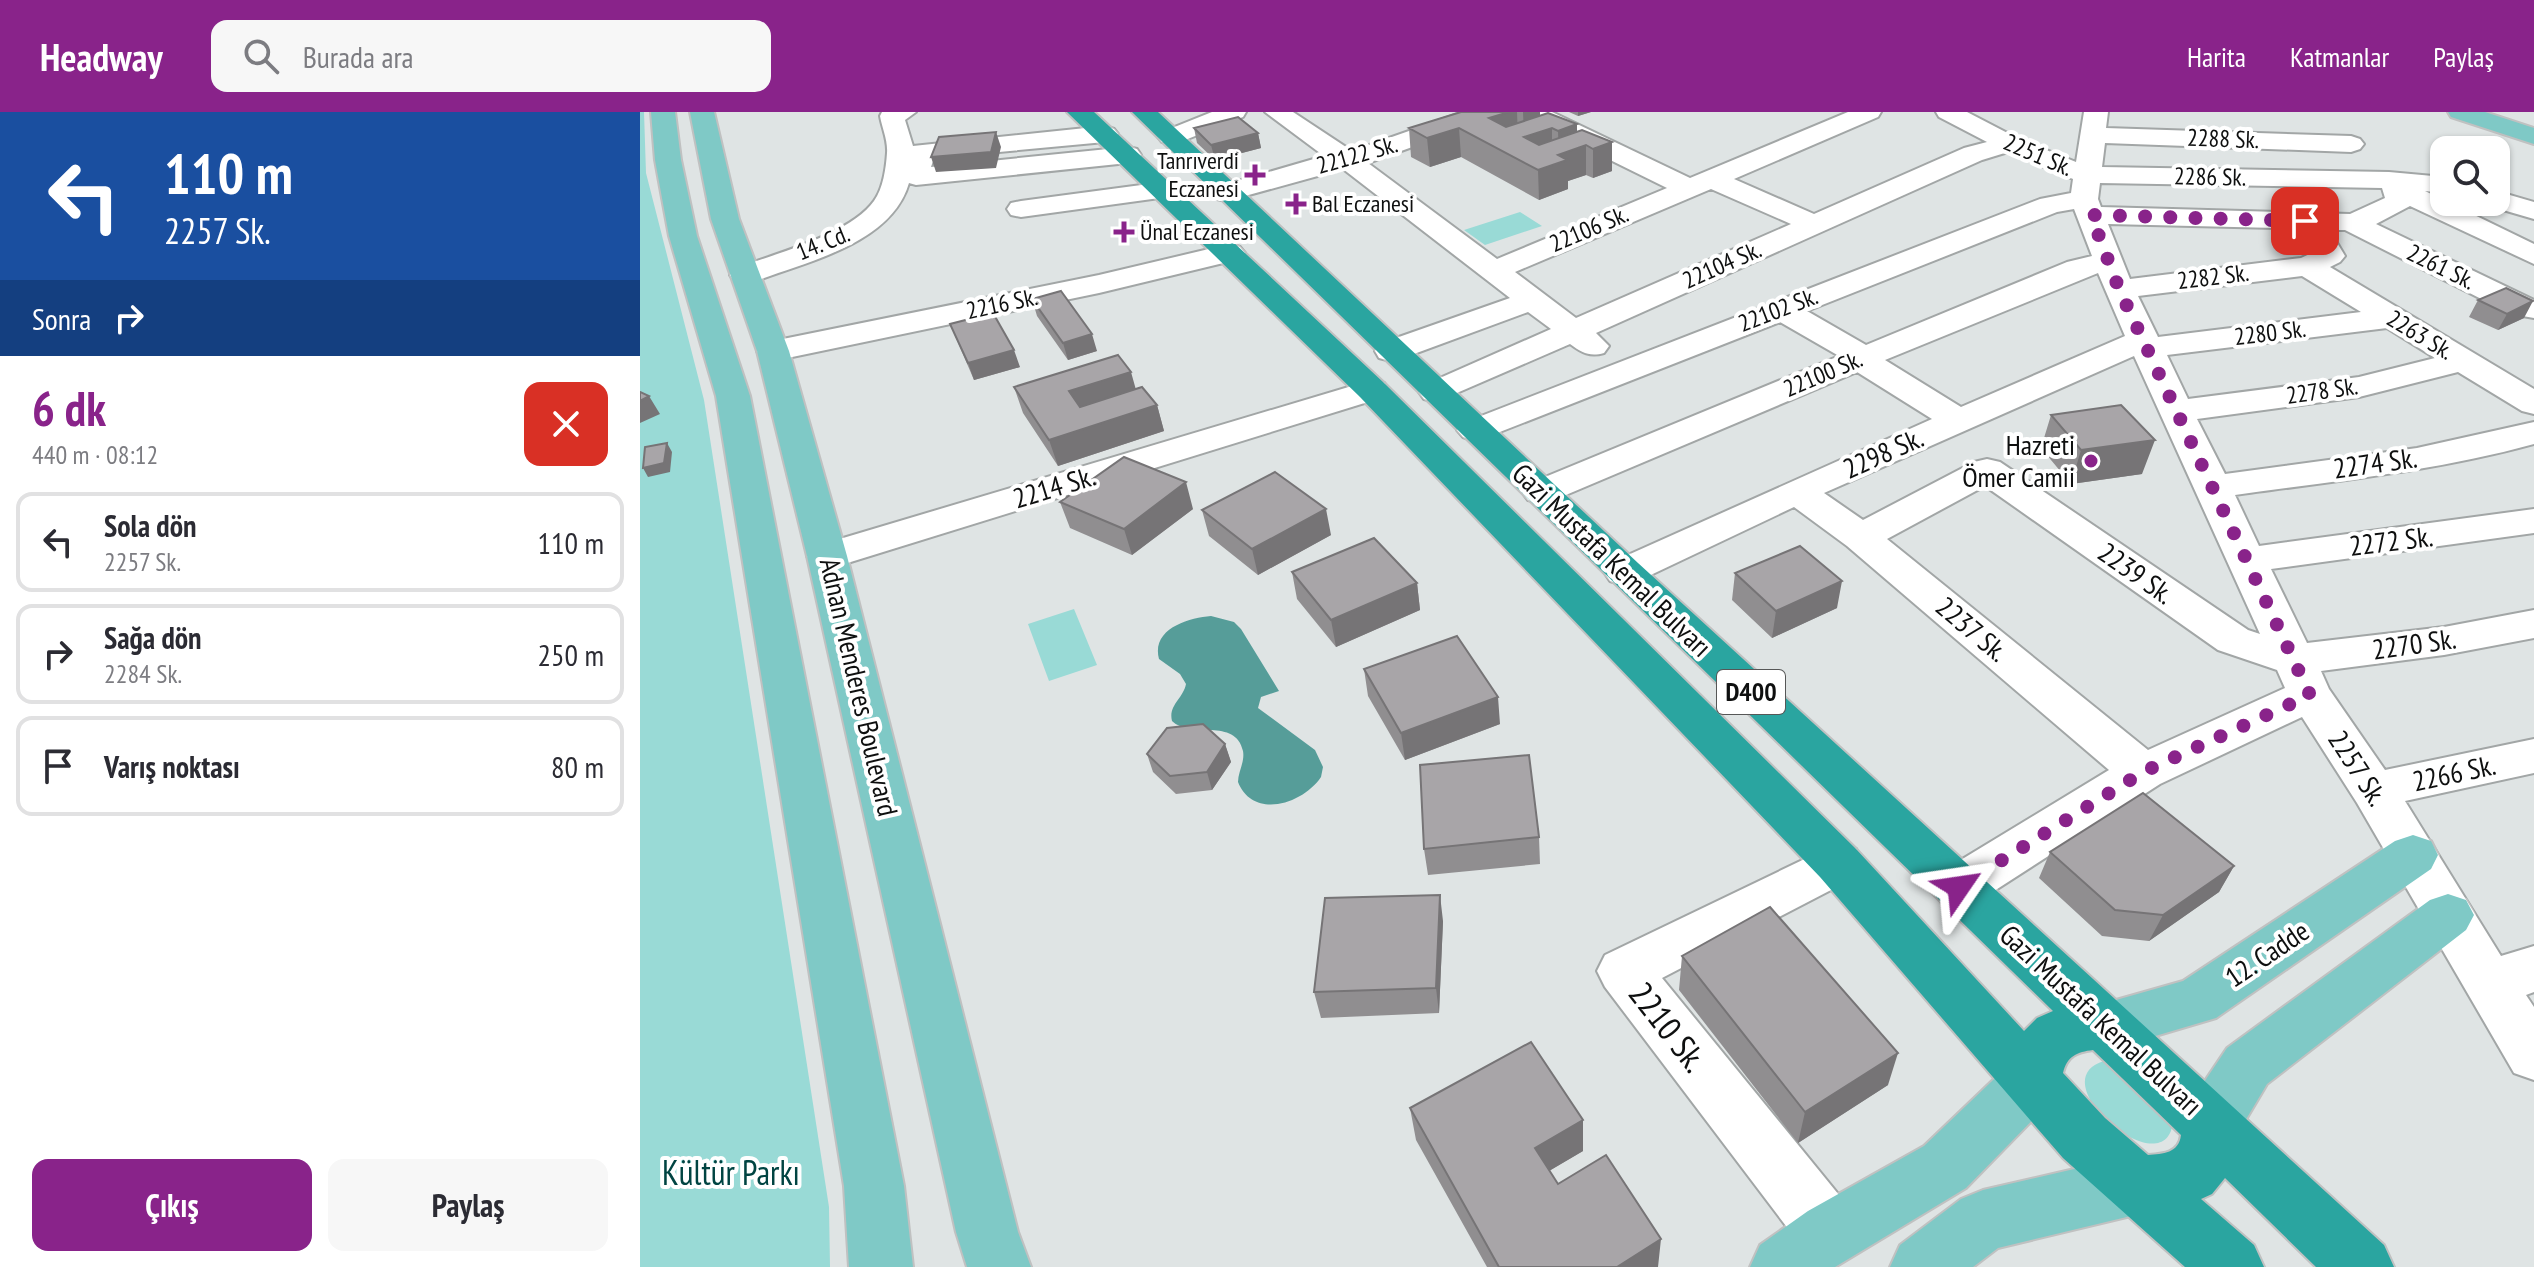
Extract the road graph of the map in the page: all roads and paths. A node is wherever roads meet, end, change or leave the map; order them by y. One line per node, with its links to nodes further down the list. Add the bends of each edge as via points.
1 (663, 112): 84 (main road, via 683,236 733,396 874,1186)
2 (702, 112): 39 (main road, Adnan Menderes Boulevard, via 725,219)
3 (904, 112): 39 (street, 14. Cd., via 892,116 901,149 886,206 864,226)
4 (1234, 112): 15 (street)
5 (1277, 112): 21 (street)
6 (1486, 112): 21 (street, 22122 Sk.)
7 (1532, 112): 22 (street)
8 (1869, 112): 16 (street, 22106 Sk.)
9 (1948, 112): 19 (street, 2251 Sk.)
10 (2460, 112): 18 (main road)
11 (2500, 112): 14 (main road)
12 (1801, 118): 16 (street)
13 (2090, 120): 20 (street, 2288 Sk.); 27 (street)
14 (2534, 123)
15 (1158, 125): 26 (highway, Gazi Mustafa Kemal Bulvarı / D400)
16 (1830, 130): 22 (street, 22106 Sk.)
17 (1104, 134): 17 (street, via 922,151 916,177); 25 (highway, Gazi Mustafa Kemal Bulvarı / D400)
18 (2534, 136)
19 (2010, 144): 27 (street, 2251 Sk.); 33 (street, 22104 Sk., via 1973,154)
20 (2351, 144)
21 (1349, 161): 26 (street, 22122 Sk.); 38 (street)
22 (1698, 183): 33 (street); 38 (street, 22106 Sk.)
23 (2430, 184): 24 (street, 2286 Sk.)
24 (2394, 186): 27 (street, 2286 Sk.); 32 (street, via 2399,202); 35 (street)
25 (1164, 190): 29 (street); 34 (highway, Gazi Mustafa Kemal Bulvarı / D400)
26 (1227, 193): 48 (highway, Gazi Mustafa Kemal Bulvarı / D400)
27 (2087, 196): 31 (street); 40 (street, 2257 Sk.); 41 (street, 22102 Sk.)
28 (2510, 203): 30 (street)
29 (1021, 209)
30 (2534, 211)
31 (2282, 220): 32 (street); 37 (street, via 2326,247 2330,256)
32 (2350, 222): 43 (street, 2261 Sk.)
33 (1814, 224): 36 (street, 22104 Sk.)
34 (1230, 253): 47 (street, 2216 Sk.); 52 (highway, Gazi Mustafa Kemal Bulvarı / D400)
35 (2534, 255)
36 (1743, 256): 41 (street); 45 (street, 22104 Sk.)
37 (2307, 266): 40 (street, 2282 Sk.); 44 (street, 2263 Sk.)
38 (1493, 271): 42 (street)
39 (745, 275): 47 (main road, Adnan Menderes Boulevard)
40 (2113, 276): 46 (street, 2257 Sk.); 49 (street, 22100 Sk., via 2078,268)
41 (1785, 290): 49 (street); 51 (street, 22102 Sk.)
42 (1532, 300): 45 (street); 48 (street)
43 (2534, 309)
44 (2393, 318): 46 (street, 2280 Sk.); 50 (street, 2263 Sk.)
45 (1574, 331): 51 (street); 53 (street, 22104 Sk.)
46 (2146, 344): 55 (street, 2257 Sk.); 56 (street, 2298 Sk.)
47 (773, 351): 64 (main road, Adnan Menderes Boulevard)
48 (1391, 351): 53 (highway, Gazi Mustafa Kemal Bulvarı / D400)
49 (1864, 357): 56 (street); 61 (street, 22100 Sk.)
50 (2463, 361): 54 (street, 2263 Sk.); 55 (street, 2278 Sk., via 2359,387)
51 (1624, 370): 57 (street, 22102 Sk.)
52 (1372, 390): 64 (street, 2214 Sk.); 73 (highway, Gazi Mustafa Kemal Bulvarı / D400)
53 (1436, 392): 57 (highway, Gazi Mustafa Kemal Bulvarı / D400)
54 (2534, 404)
55 (2178, 411): 59 (street, 2257 Sk.)
56 (1957, 420): 60 (street, 2298 Sk.)
57 (1475, 430): 61 (highway, Gazi Mustafa Kemal Bulvarı / D400)
58 (2534, 433): 59 (street, 2274 Sk., via 2501,444)
59 (2214, 487): 65 (street, 2257 Sk.)
60 (1797, 491): 63 (street, 2237 Sk.); 66 (street, 2298 Sk.)
61 (1541, 492): 66 (highway, Gazi Mustafa Kemal Bulvarı / D400)
62 (2529, 527): 65 (street, 2272 Sk.)
63 (1861, 537): 68 (street, 2239 Sk., via 1987,470 2233,640); 70 (street, 2237 Sk.)
64 (827, 556): 83 (main road, Adnan Menderes Boulevard)
65 (2248, 560): 68 (street, 2257 Sk.)
66 (1624, 572): 74 (highway, Gazi Mustafa Kemal Bulvarı / D400)
67 (2534, 624): 68 (street, 2270 Sk.)
68 (2302, 677): 70 (street); 71 (street, 2257 Sk.)
69 (2534, 756): 71 (street, 2266 Sk.)
70 (2143, 772): 74 (street)
71 (2374, 790): 72 (street, 2257 Sk.)
72 (2413, 855): 75 (street, 2257 Sk.); 77 (main road, 12. Cadde, via 2197,1001)
73 (1838, 863): 79 (highway, Gazi Mustafa Kemal Bulvarı / D400); 82 (street, 2210 Sk., via 1624,971)
74 (1959, 887): 77 (highway, Gazi Mustafa Kemal Bulvarı / D400)
75 (2448, 915): 76 (street, 2257 Sk.); 80 (main road, via 2247,1066)
76 (2511, 976): 78 (street, 2257 Sk.)
77 (2108, 1025): 79 (highway, via 2084,1025 2051,1040 2039,1054); 80 (highway, Gazi Mustafa Kemal Bulvarı / D400)
78 (2534, 1055)
79 (2033, 1080): 81 (highway, Gazi Mustafa Kemal Bulvarı / D400); 82 (main road, via 1945,1167)
80 (2211, 1123): 81 (highway, via 2212,1144 2189,1175 2169,1184); 88 (highway, Gazi Mustafa Kemal Bulvarı / D400)
81 (2135, 1185): 86 (main road, via 1983,1221); 87 (highway, Gazi Mustafa Kemal Bulvarı / D400)
82 (1830, 1233): 85 (main road)
83 (999, 1255)
84 (881, 1267)
85 (1782, 1267)
86 (1922, 1267)
87 (2232, 1267)
88 (2362, 1267)

